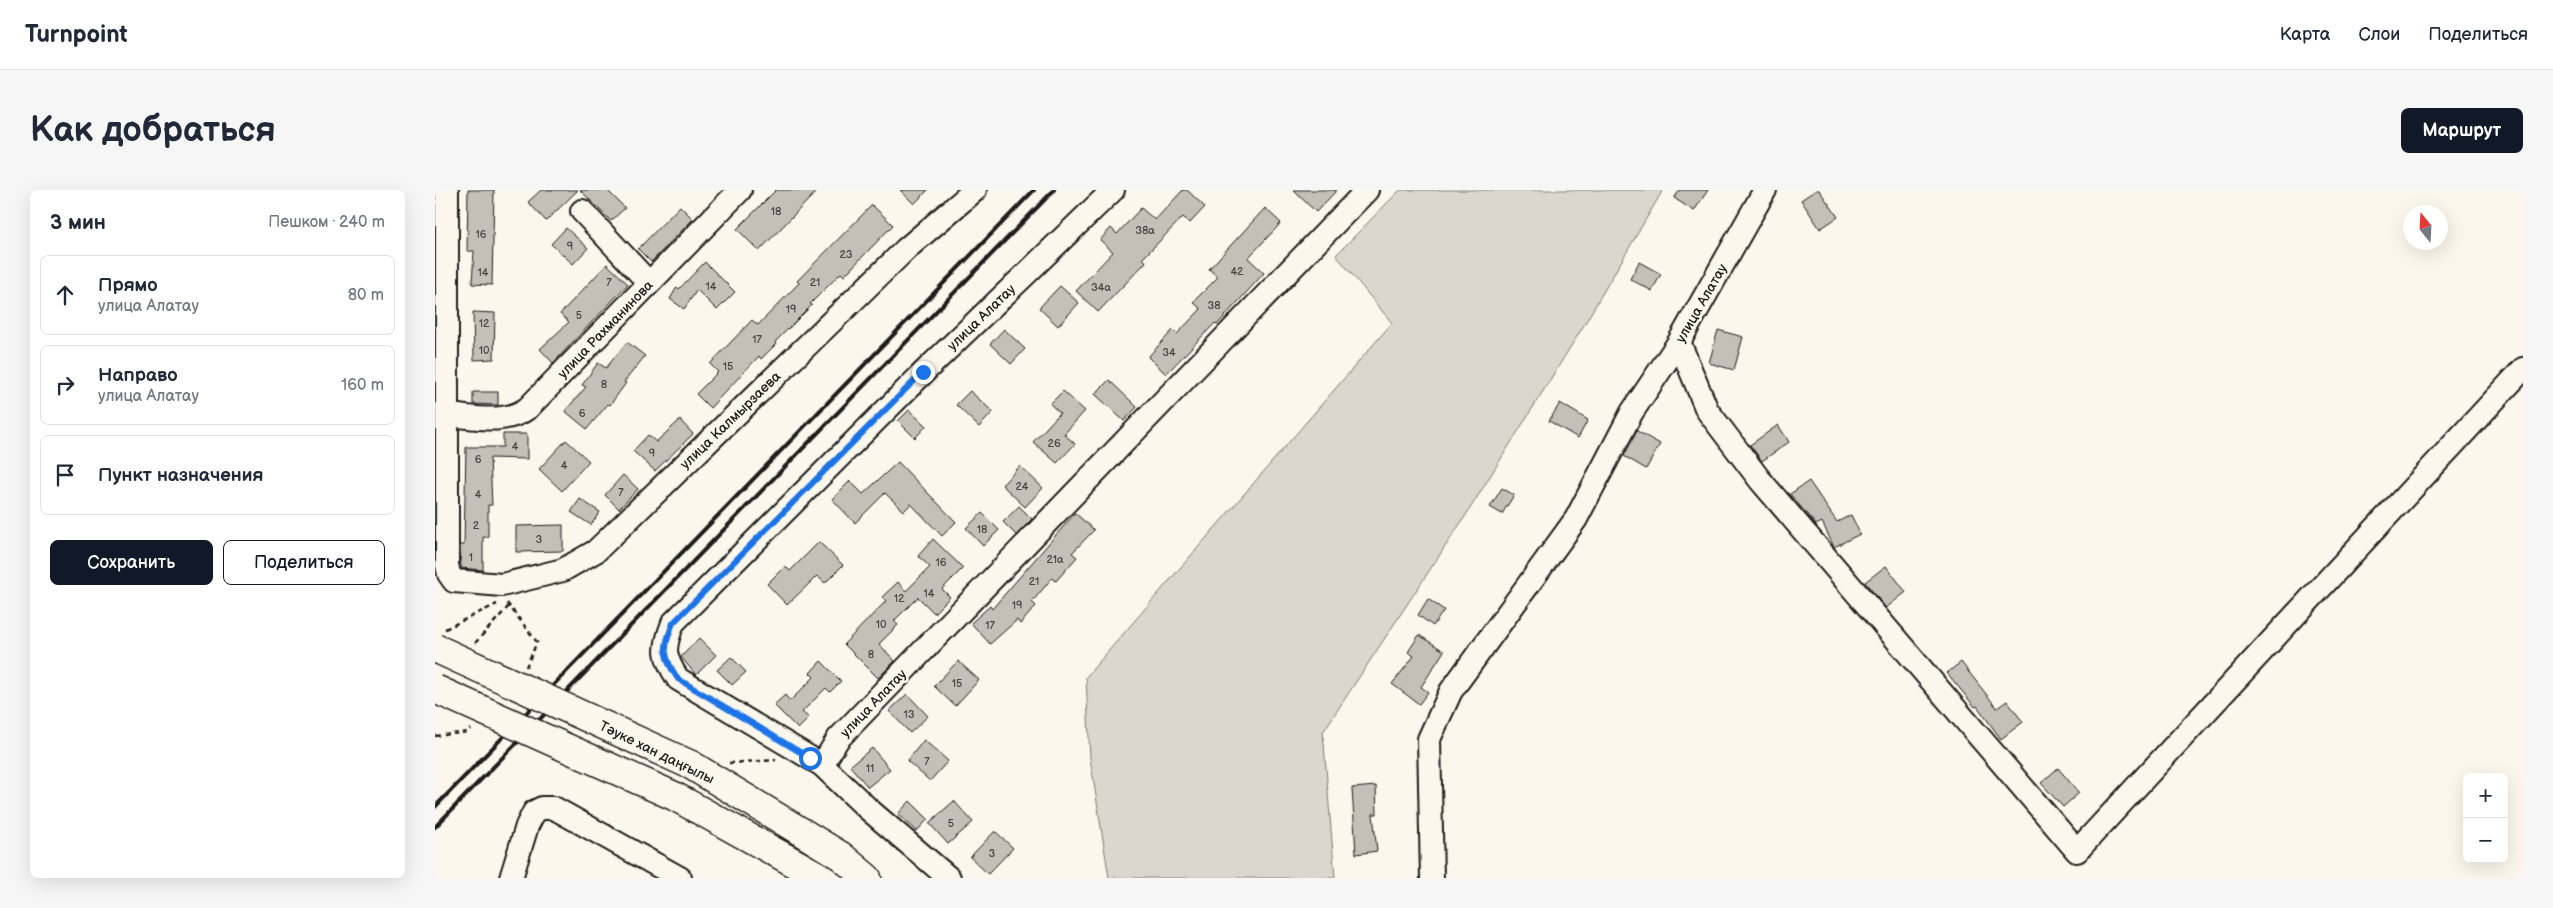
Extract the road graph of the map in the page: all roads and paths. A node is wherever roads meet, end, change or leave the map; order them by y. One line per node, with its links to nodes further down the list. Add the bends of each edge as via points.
1 (447, 190): 8 (street)
2 (740, 190): 9 (street, улица Рахманинова)
3 (975, 190): 12 (street, улица Калмырзаева, via 906,249 596,551 563,570 502,585 454,581 447,565)
4 (1113, 190): 20 (street, улица Алатау, via 923,372 673,623 666,640 666,661 678,679)
5 (1367, 190): 20 (street, улица Алатау, via 838,739)
6 (1765, 190): 10 (street, улица Алатау)
7 (582, 210): 9 (street)
8 (441, 247): 12 (street)
9 (649, 283): 12 (street, улица Рахманинова, via 518,416 505,419)
10 (1679, 342): 11 (street, via 1707,410 1760,480 2077,851); 26 (street, улица Алатау, via 1632,412 1576,519 1451,691 1429,739)
11 (2523, 369)
12 (448, 415)
13 (505, 600): 16 (path)
14 (509, 606): 15 (path)
15 (487, 632)
16 (439, 639): 24 (main road, Тәуке хан даңғылы, bridge, via 691,765 841,856)
17 (435, 689): 21 (main road, bridge, via 674,796)
18 (783, 760): 19 (path)
19 (726, 763)
20 (822, 765): 25 (street, улица Алатау)
21 (819, 877)
22 (511, 878): 23 (street, via 534,812 547,808 563,813)
23 (680, 878)
24 (867, 878)
25 (949, 878)
26 (1432, 878)

